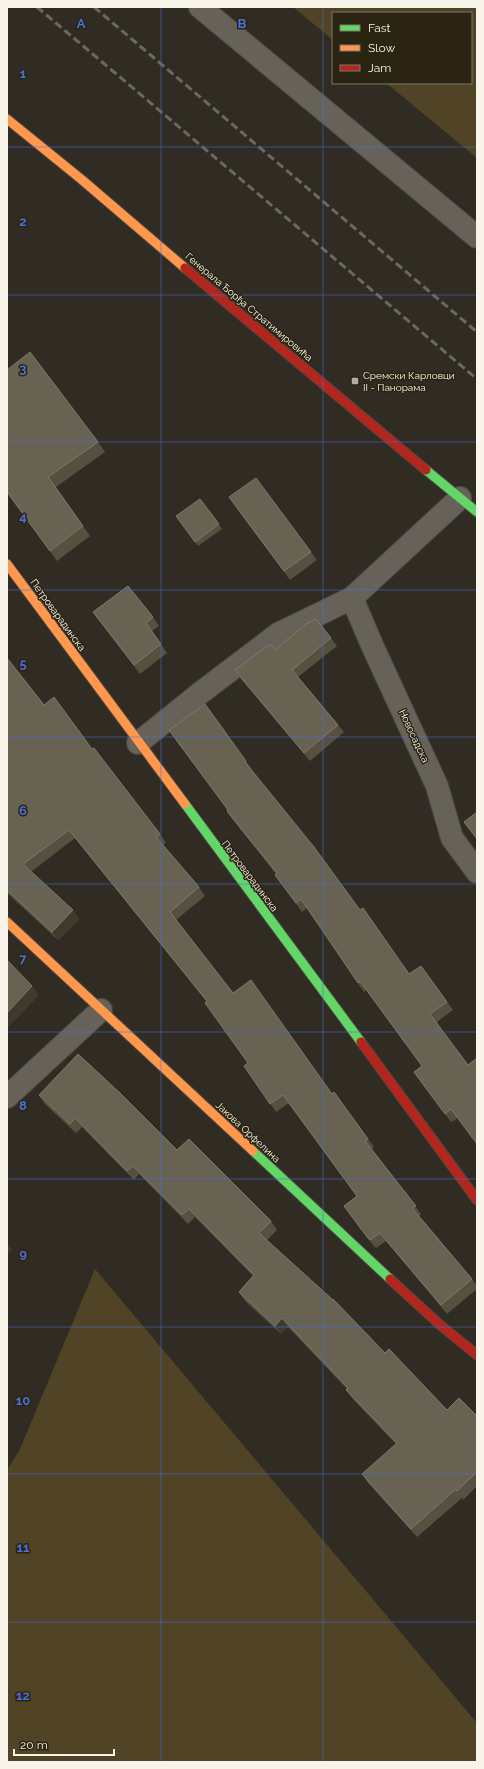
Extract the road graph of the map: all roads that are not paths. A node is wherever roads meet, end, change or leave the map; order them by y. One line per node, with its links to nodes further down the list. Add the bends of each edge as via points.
1 (200, 7): 3 (street)
2 (7, 119): 4 (street, Генерала Ђорђа Стратимировића)
3 (477, 237)
4 (460, 498): 5 (street, Генерала Ђорђа Стратимировића); 7 (street)
5 (477, 512)
6 (7, 564): 8 (street, Петроварадинска)
7 (352, 598): 8 (street, via 278,634); 9 (street, Новосадска, via 437,786 452,838)
8 (138, 743): 13 (street, Петроварадинска)
9 (477, 872)
10 (7, 922): 11 (street, Јакова Орфелина)
11 (101, 1010): 12 (street); 14 (street, Јакова Орфелина, via 439,1324)
12 (7, 1097)
13 (477, 1200)
14 (477, 1355)

